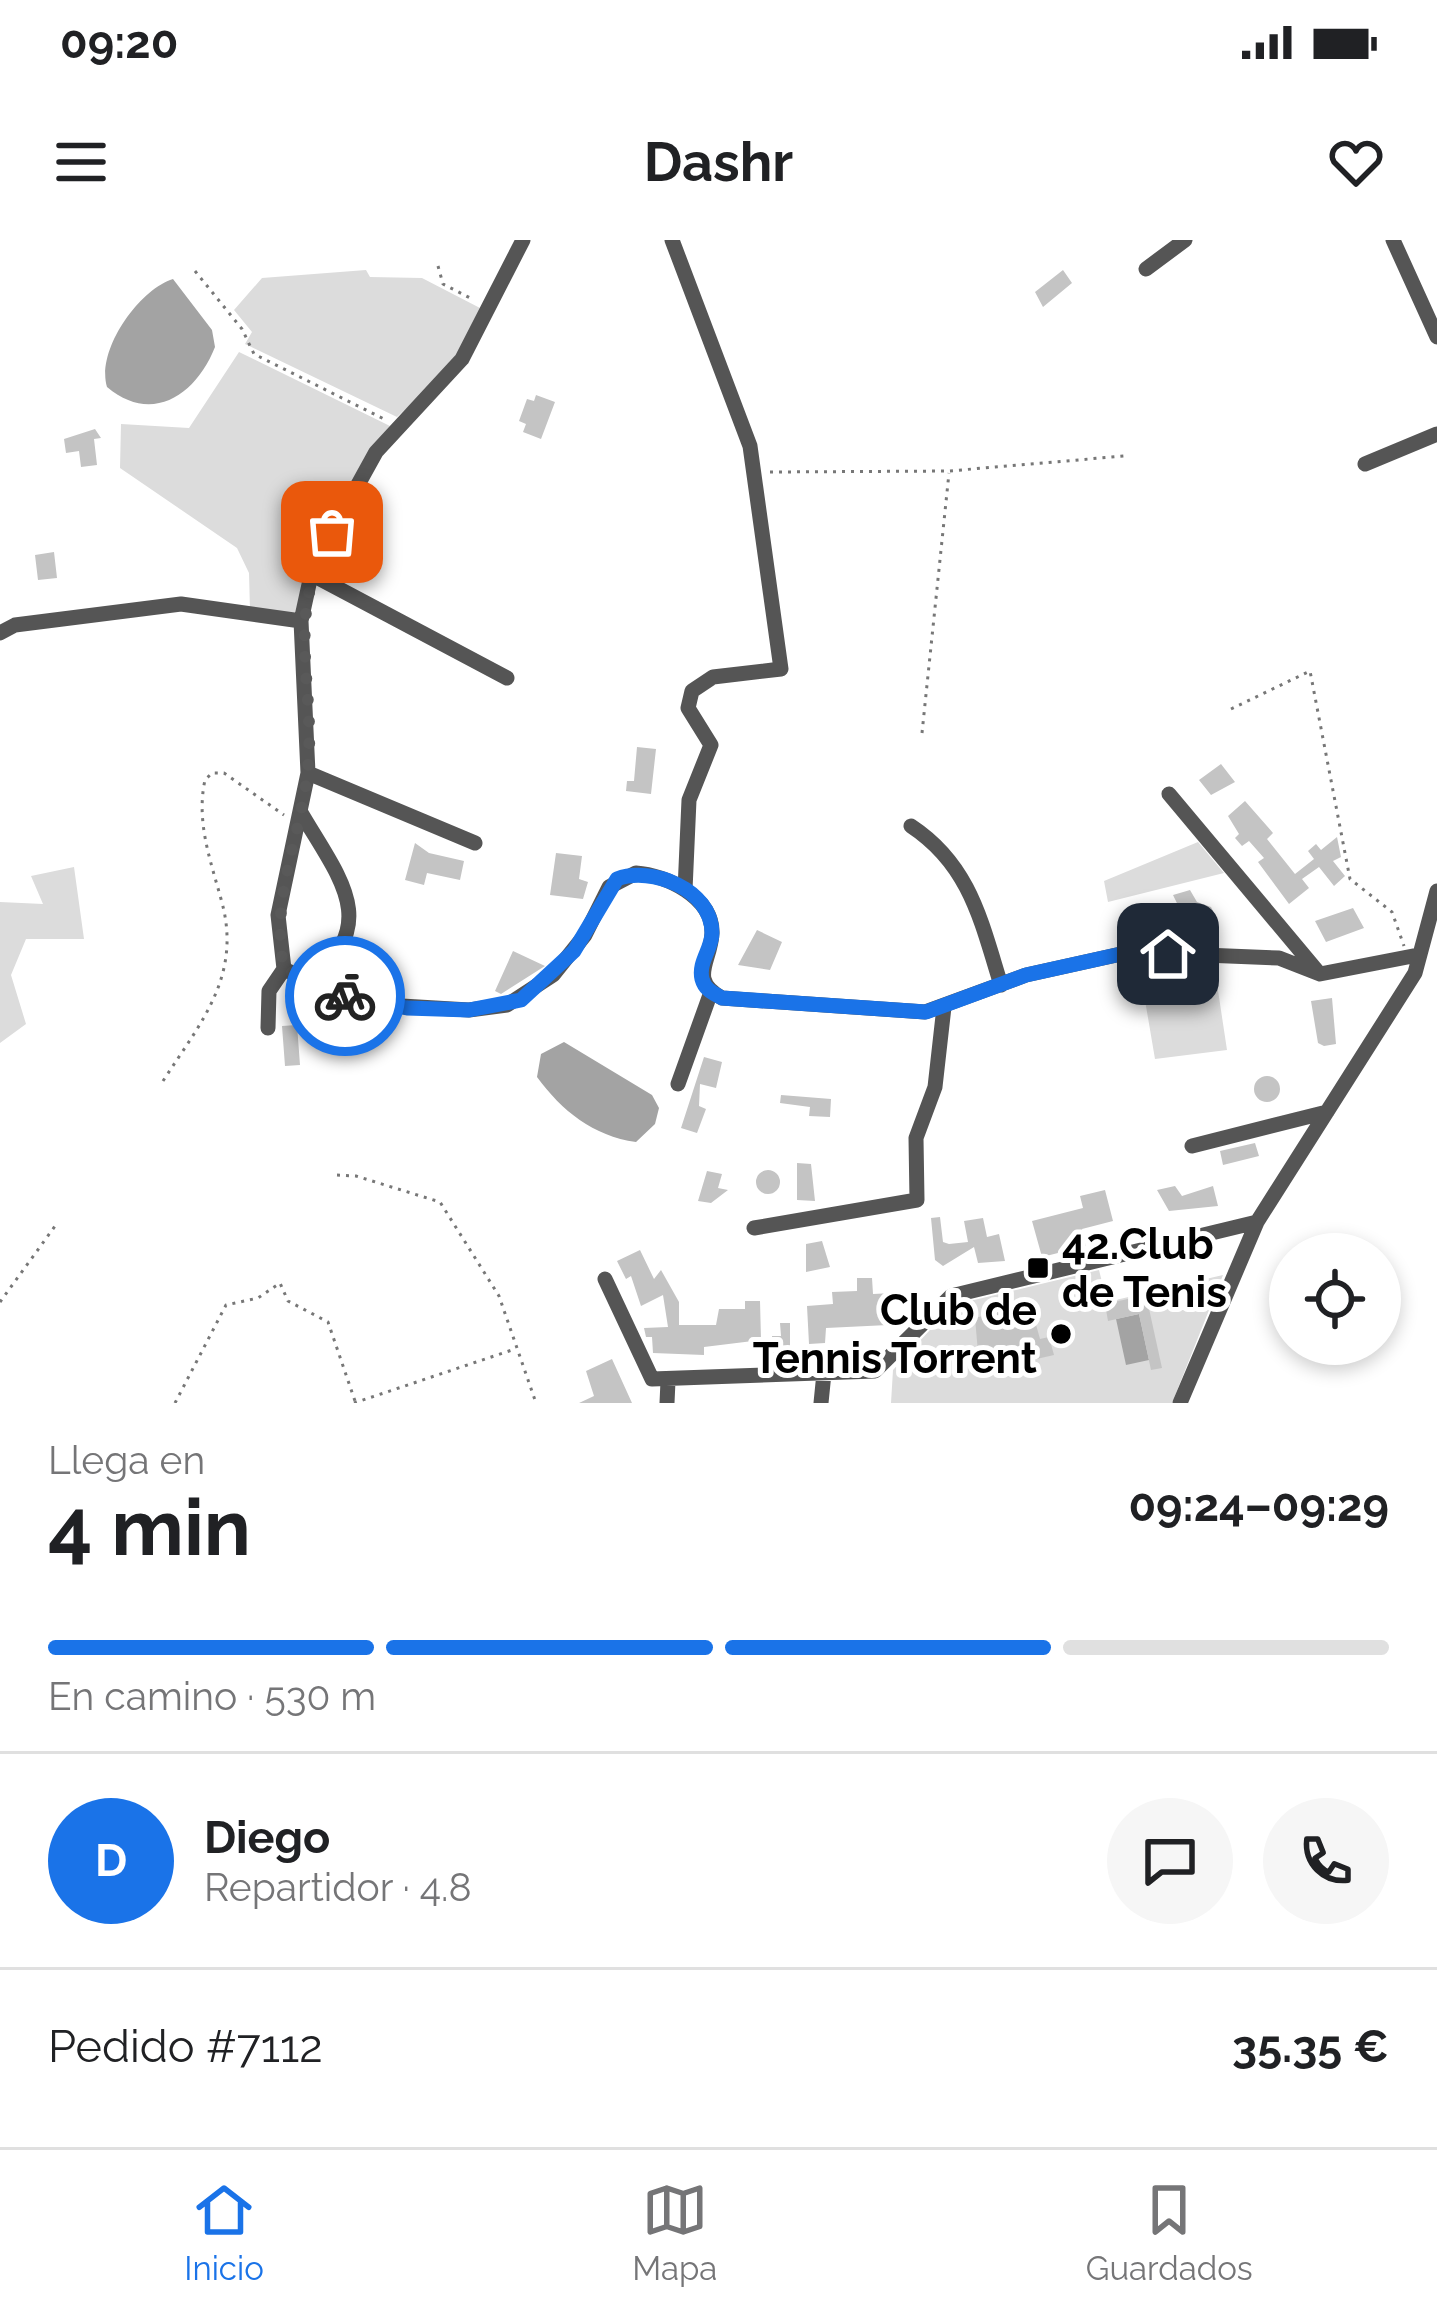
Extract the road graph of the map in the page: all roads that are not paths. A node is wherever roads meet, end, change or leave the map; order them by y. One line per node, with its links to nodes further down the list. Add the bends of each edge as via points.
1 (523, 240): 9 (street, via 462,359 376,452)
2 (672, 240): 18 (street, via 757,472 781,669 713,677 692,692 688,708 706,732 710,756 689,800)
3 (1186, 240): 5 (street)
4 (1393, 240): 6 (street)
5 (1146, 269)
6 (1437, 337)
7 (1437, 434): 8 (street)
8 (1365, 464)
9 (311, 574): 10 (street); 12 (street)
10 (301, 621): 11 (street, via 181,604); 13 (street)
11 (0, 633)
12 (507, 678)
13 (308, 773): 15 (street); 17 (street)
14 (1169, 794): 22 (street)
15 (299, 817): 21 (street, via 278,915); 23 (street, via 342,888 351,925 343,951)
16 (911, 826): 24 (street, via 936,842 973,892)
17 (475, 843)
18 (685, 890): 23 (street, via 647,873 617,879 553,975 507,1005 385,1005); 25 (street, via 710,924 701,976)
19 (1437, 891): 20 (street)
20 (1413, 956): 22 (street); 29 (street, via 1415,973)
21 (284, 969): 23 (street); 27 (street, via 269,992)
22 (1319, 974): 24 (street, via 1280,958 1130,952)
23 (309, 980)
24 (1001, 985): 26 (street)
25 (711, 992): 26 (street, via 926,1012); 28 (street)
26 (944, 1007): 32 (street, via 935,1087 916,1138 916,1200)
27 (268, 1028)
28 (678, 1084)
29 (1328, 1112): 30 (street); 31 (street)
30 (1192, 1146)
31 (1257, 1222): 34 (street, via 951,1296 887,1364); 38 (street)
32 (754, 1228)
33 (605, 1280): 35 (street, via 652,1379)
34 (824, 1373): 35 (street); 37 (street)
35 (668, 1381): 36 (street)
36 (667, 1403)
37 (821, 1403)
38 (1180, 1403)

